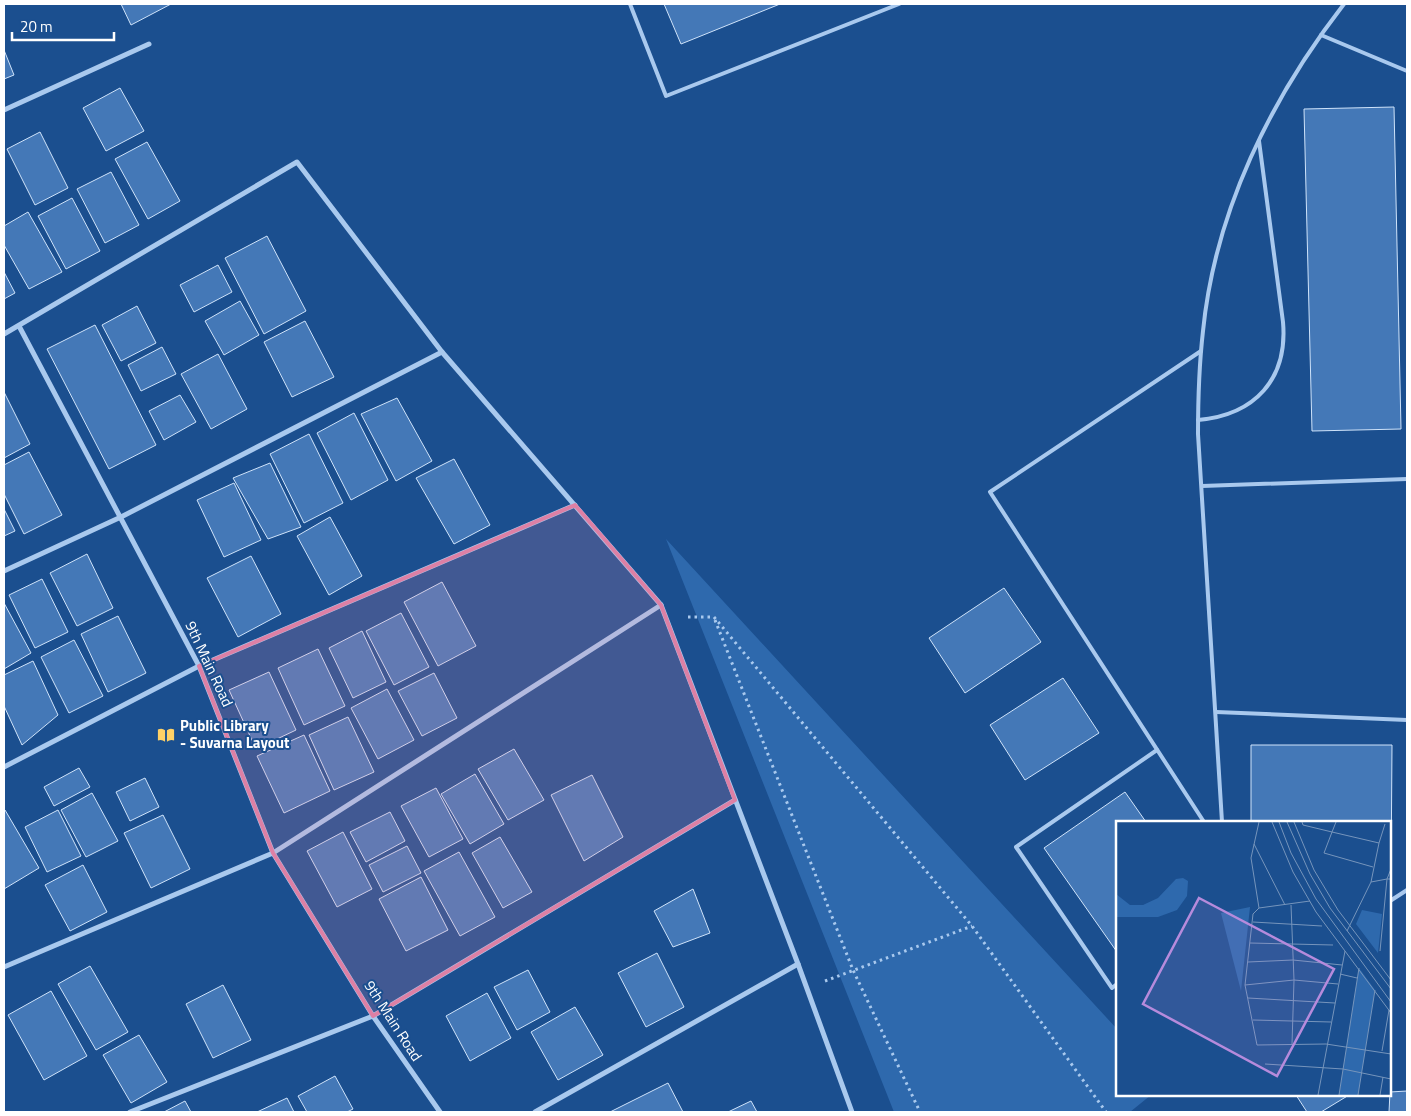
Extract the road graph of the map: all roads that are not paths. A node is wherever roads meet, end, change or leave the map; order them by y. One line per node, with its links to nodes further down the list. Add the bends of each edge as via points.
1 (630, 4): 2 (lane, via 666,96)
2 (899, 4)
3 (1344, 4): 4 (lane)
4 (1321, 35): 6 (lane); 8 (lane, via 1296,71)
5 (149, 44): 7 (street)
6 (1407, 71)
7 (4, 110)
8 (1259, 141): 11 (lane, via 1224,228 1212,278); 13 (lane, via 1285,337 1283,352 1271,381 1247,406 1215,418)
9 (19, 326): 10 (street); 12 (street, via 297,162); 17 (street, 9th Main Road)
10 (4, 334)
11 (1201, 350): 13 (lane); 23 (lane, via 990,492)
12 (442, 352): 16 (street); 17 (street)
13 (1198, 420): 15 (lane)
14 (1407, 479): 15 (lane)
15 (1202, 486): 21 (lane)
16 (575, 505): 19 (street); 20 (street)
17 (121, 517): 18 (street); 20 (street, 9th Main Road)
18 (4, 571)
19 (661, 605): 25 (street); 28 (street)
20 (199, 666): 24 (street); 28 (street, 9th Main Road)
21 (1216, 712): 22 (lane); 27 (lane)
22 (1407, 720)
23 (1157, 750): 26 (lane); 33 (lane, via 1016,847 1112,988)
24 (4, 767)
25 (736, 800): 31 (street); 34 (street)
26 (1203, 821)
27 (1222, 821)
28 (273, 853): 32 (street); 34 (street, 9th Main Road)
29 (1407, 890): 30 (lane)
30 (1391, 900)
31 (798, 964): 37 (street); 38 (street)
32 (4, 967)
33 (1116, 985)
34 (373, 1016): 35 (street); 36 (street, 9th Main Road)
35 (130, 1112)
36 (440, 1112)
37 (535, 1112)
38 (852, 1112)

